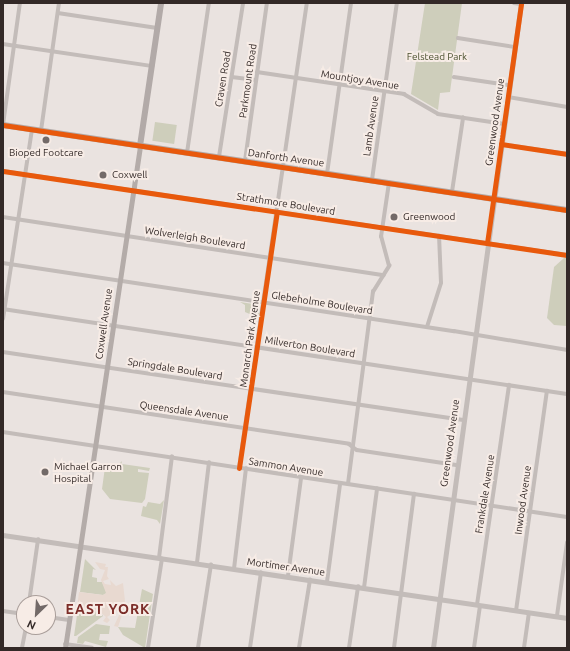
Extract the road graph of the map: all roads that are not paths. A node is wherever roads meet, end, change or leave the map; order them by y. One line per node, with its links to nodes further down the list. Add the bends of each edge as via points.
1 (20, 3): 16 (street)
2 (60, 3): 12 (street)
3 (161, 3): 13 (main road, Coxwell Avenue)
4 (209, 3): 37 (street)
5 (243, 3): 21 (street, Craven Road)
6 (267, 3): 20 (street, Parkmount Road)
7 (307, 3): 23 (street, Monarch Park Avenue)
8 (351, 3): 25 (street)
9 (397, 3): 27 (street, Lamb Avenue)
10 (514, 3): 11 (street)
11 (521, 4): 17 (street, Greenwood Avenue)
12 (58, 13): 13 (street); 18 (street)
13 (157, 28): 19 (main road, Coxwell Avenue)
14 (458, 38): 17 (street)
15 (3, 44): 16 (street)
16 (14, 46): 18 (street); 32 (street)
17 (515, 47): 26 (street, Greenwood Avenue)
18 (53, 52): 19 (street); 34 (street)
19 (152, 66): 36 (main road, Coxwell Avenue)
20 (257, 72): 23 (street, Mountjoy Avenue); 24 (street, Parkmount Road)
21 (232, 77): 24 (street); 39 (street, Craven Road)
22 (454, 77): 26 (street)
23 (296, 78): 25 (street, Mountjoy Avenue); 41 (street, Monarch Park Avenue)
24 (256, 80): 40 (street, Parkmount Road)
25 (340, 84): 27 (street, Mountjoy Avenue); 44 (street)
26 (509, 85): 28 (street, Greenwood Avenue)
27 (384, 91): 30 (street, Mountjoy Avenue, via 406,95 438,114); 45 (street, Lamb Avenue)
28 (508, 97): 29 (street); 31 (street, Greenwood Avenue)
29 (567, 106)
30 (462, 118): 31 (street, Mountjoy Avenue); 48 (street)
31 (504, 124): 35 (street, Greenwood Avenue)
32 (3, 125): 33 (main road, Danforth Avenue)
33 (32, 130): 34 (main road, Danforth Avenue); 43 (street)
34 (41, 131): 36 (main road, Danforth Avenue)
35 (501, 144): 38 (street); 49 (street, Greenwood Avenue)
36 (140, 146): 37 (main road, Danforth Avenue); 47 (main road, Coxwell Avenue)
37 (187, 153): 39 (main road, Danforth Avenue)
38 (567, 154)
39 (219, 157): 40 (main road, Danforth Avenue)
40 (245, 161): 41 (main road, Danforth Avenue)
41 (283, 167): 44 (main road, Danforth Avenue); 51 (street, Monarch Park Avenue)
42 (3, 171): 43 (street, Strathmore Boulevard)
43 (25, 174): 47 (street, Strathmore Boulevard); 53 (street)
44 (327, 174): 45 (main road, Danforth Avenue)
45 (372, 180): 46 (main road, Danforth Avenue)
46 (389, 183): 48 (main road, Danforth Avenue); 54 (street)
47 (134, 190): 51 (street, Strathmore Boulevard); 55 (main road, Coxwell Avenue)
48 (452, 192): 49 (main road, Danforth Avenue)
49 (493, 198): 50 (main road, Danforth Avenue); 57 (street, Greenwood Avenue)
50 (567, 210)
51 (277, 212): 54 (street, Strathmore Boulevard); 59 (street, Monarch Park Avenue)
52 (3, 217): 53 (street, Wolverleigh Boulevard)
53 (18, 219): 55 (street, Wolverleigh Boulevard); 61 (street)
54 (382, 228): 56 (street, Strathmore Boulevard); 62 (street, via 381,240 390,262)
55 (127, 236): 59 (street, Wolverleigh Boulevard); 63 (main road, Coxwell Avenue)
56 (439, 236): 57 (street, Strathmore Boulevard); 69 (street, via 441,283)
57 (487, 243): 58 (street, Strathmore Boulevard); 70 (street, Greenwood Avenue)
58 (567, 255)
59 (271, 257): 62 (street, Wolverleigh Boulevard); 64 (street, Monarch Park Avenue)
60 (3, 263): 61 (street, Glebeholme Boulevard)
61 (12, 264): 63 (street, Glebeholme Boulevard); 65 (street)
62 (384, 275): 66 (street, via 375,286)
63 (121, 281): 64 (street, Glebeholme Boulevard); 68 (main road, Coxwell Avenue)
64 (264, 302): 66 (street, Glebeholme Boulevard); 71 (street, Monarch Park Avenue)
65 (4, 309): 67 (street); 68 (street, Milverton Boulevard)
66 (369, 318): 69 (street, Glebeholme Boulevard); 74 (street)
67 (3, 319)
68 (114, 326): 71 (street, Milverton Boulevard); 75 (main road, Coxwell Avenue)
69 (427, 326): 70 (street, Glebeholme Boulevard)
70 (474, 334): 72 (street, Glebeholme Boulevard); 76 (street, Greenwood Avenue)
71 (258, 347): 74 (street, Milverton Boulevard); 78 (street, Monarch Park Avenue)
72 (567, 350)
73 (3, 352): 75 (street, Springdale Boulevard)
74 (364, 363): 76 (street, Milverton Boulevard); 83 (street)
75 (108, 367): 78 (street, Springdale Boulevard); 84 (main road, Coxwell Avenue)
76 (468, 379): 77 (street, Milverton Boulevard); 85 (street, Greenwood Avenue)
77 (509, 385): 80 (street, Milverton Boulevard); 101 (street, Frankdale Avenue)
78 (252, 389): 83 (street, Springdale Boulevard); 86 (street, Monarch Park Avenue)
79 (567, 390): 82 (street)
80 (547, 391): 82 (street, Milverton Boulevard); 102 (street, Inwood Avenue)
81 (3, 392): 84 (street, Queensdale Avenue)
82 (567, 394)
83 (360, 405): 85 (street, Springdale Boulevard); 89 (street)
84 (102, 407): 86 (street, Queensdale Avenue); 88 (main road, Coxwell Avenue)
85 (463, 420): 92 (street, Greenwood Avenue)
86 (245, 428): 89 (street, Queensdale Avenue, via 349,444); 93 (street, Monarch Park Avenue)
87 (3, 432): 88 (street, Sammon Avenue)
88 (96, 446): 90 (street, Sammon Avenue); 107 (main road, Coxwell Avenue)
89 (354, 447): 92 (street, Queensdale Avenue, via 357,450); 97 (street)
90 (172, 457): 91 (street, Sammon Avenue); 108 (street)
91 (209, 463): 93 (street, Sammon Avenue); 109 (street)
92 (456, 465): 100 (street, Greenwood Avenue)
93 (239, 468): 94 (street, Sammon Avenue)
94 (246, 469): 95 (street, Sammon Avenue); 111 (street)
95 (301, 478): 96 (street, Sammon Avenue); 113 (street)
96 (340, 484): 97 (street, Sammon Avenue); 115 (street)
97 (348, 484): 98 (street, Sammon Avenue)
98 (377, 489): 99 (street, Sammon Avenue); 116 (street)
99 (414, 494): 100 (street, Sammon Avenue); 117 (street)
100 (452, 499): 101 (street, Sammon Avenue); 119 (street, Greenwood Avenue)
101 (492, 506): 102 (street, Sammon Avenue); 120 (street, Frankdale Avenue)
102 (530, 511): 103 (street, Sammon Avenue); 122 (street, Inwood Avenue)
103 (567, 517)
104 (3, 535): 105 (street, Mortimer Avenue)
105 (38, 540): 107 (street, Mortimer Avenue); 118 (street)
106 (567, 543): 125 (street)
107 (81, 547): 108 (street, Mortimer Avenue); 128 (main road, Coxwell Avenue)
108 (160, 558): 109 (street, Mortimer Avenue); 133 (street)
109 (197, 563): 110 (street, Mortimer Avenue)
110 (211, 565): 111 (street, Mortimer Avenue); 134 (street)
111 (234, 569): 112 (street, Mortimer Avenue)
112 (261, 573): 113 (street, Mortimer Avenue); 135 (street)
113 (288, 576): 114 (street, Mortimer Avenue)
114 (310, 580): 115 (street, Mortimer Avenue); 136 (street)
115 (327, 582): 116 (street, Mortimer Avenue)
116 (361, 587): 117 (street, Mortimer Avenue); 137 (street)
117 (402, 594): 119 (street, Mortimer Avenue); 138 (street)
118 (30, 595)
119 (440, 600): 120 (street, Mortimer Avenue); 139 (street, Greenwood Avenue)
120 (478, 605): 122 (street, Mortimer Avenue); 140 (street, Frankdale Avenue)
121 (3, 611): 123 (street)
122 (516, 611): 124 (street, Mortimer Avenue)
123 (16, 613)
124 (529, 613): 125 (street, Mortimer Avenue); 141 (street)
125 (557, 616): 127 (street, Mortimer Avenue)
126 (56, 618): 128 (street)
127 (567, 618)
128 (69, 620): 130 (main road, Coxwell Avenue)
129 (24, 635): 131 (street)
130 (65, 646): 132 (street)
131 (22, 648)
132 (92, 648)
133 (148, 648)
134 (198, 648)
135 (250, 648)
136 (299, 648)
137 (349, 648)
138 (394, 648)
139 (433, 648)
140 (474, 648)
141 (524, 648)

